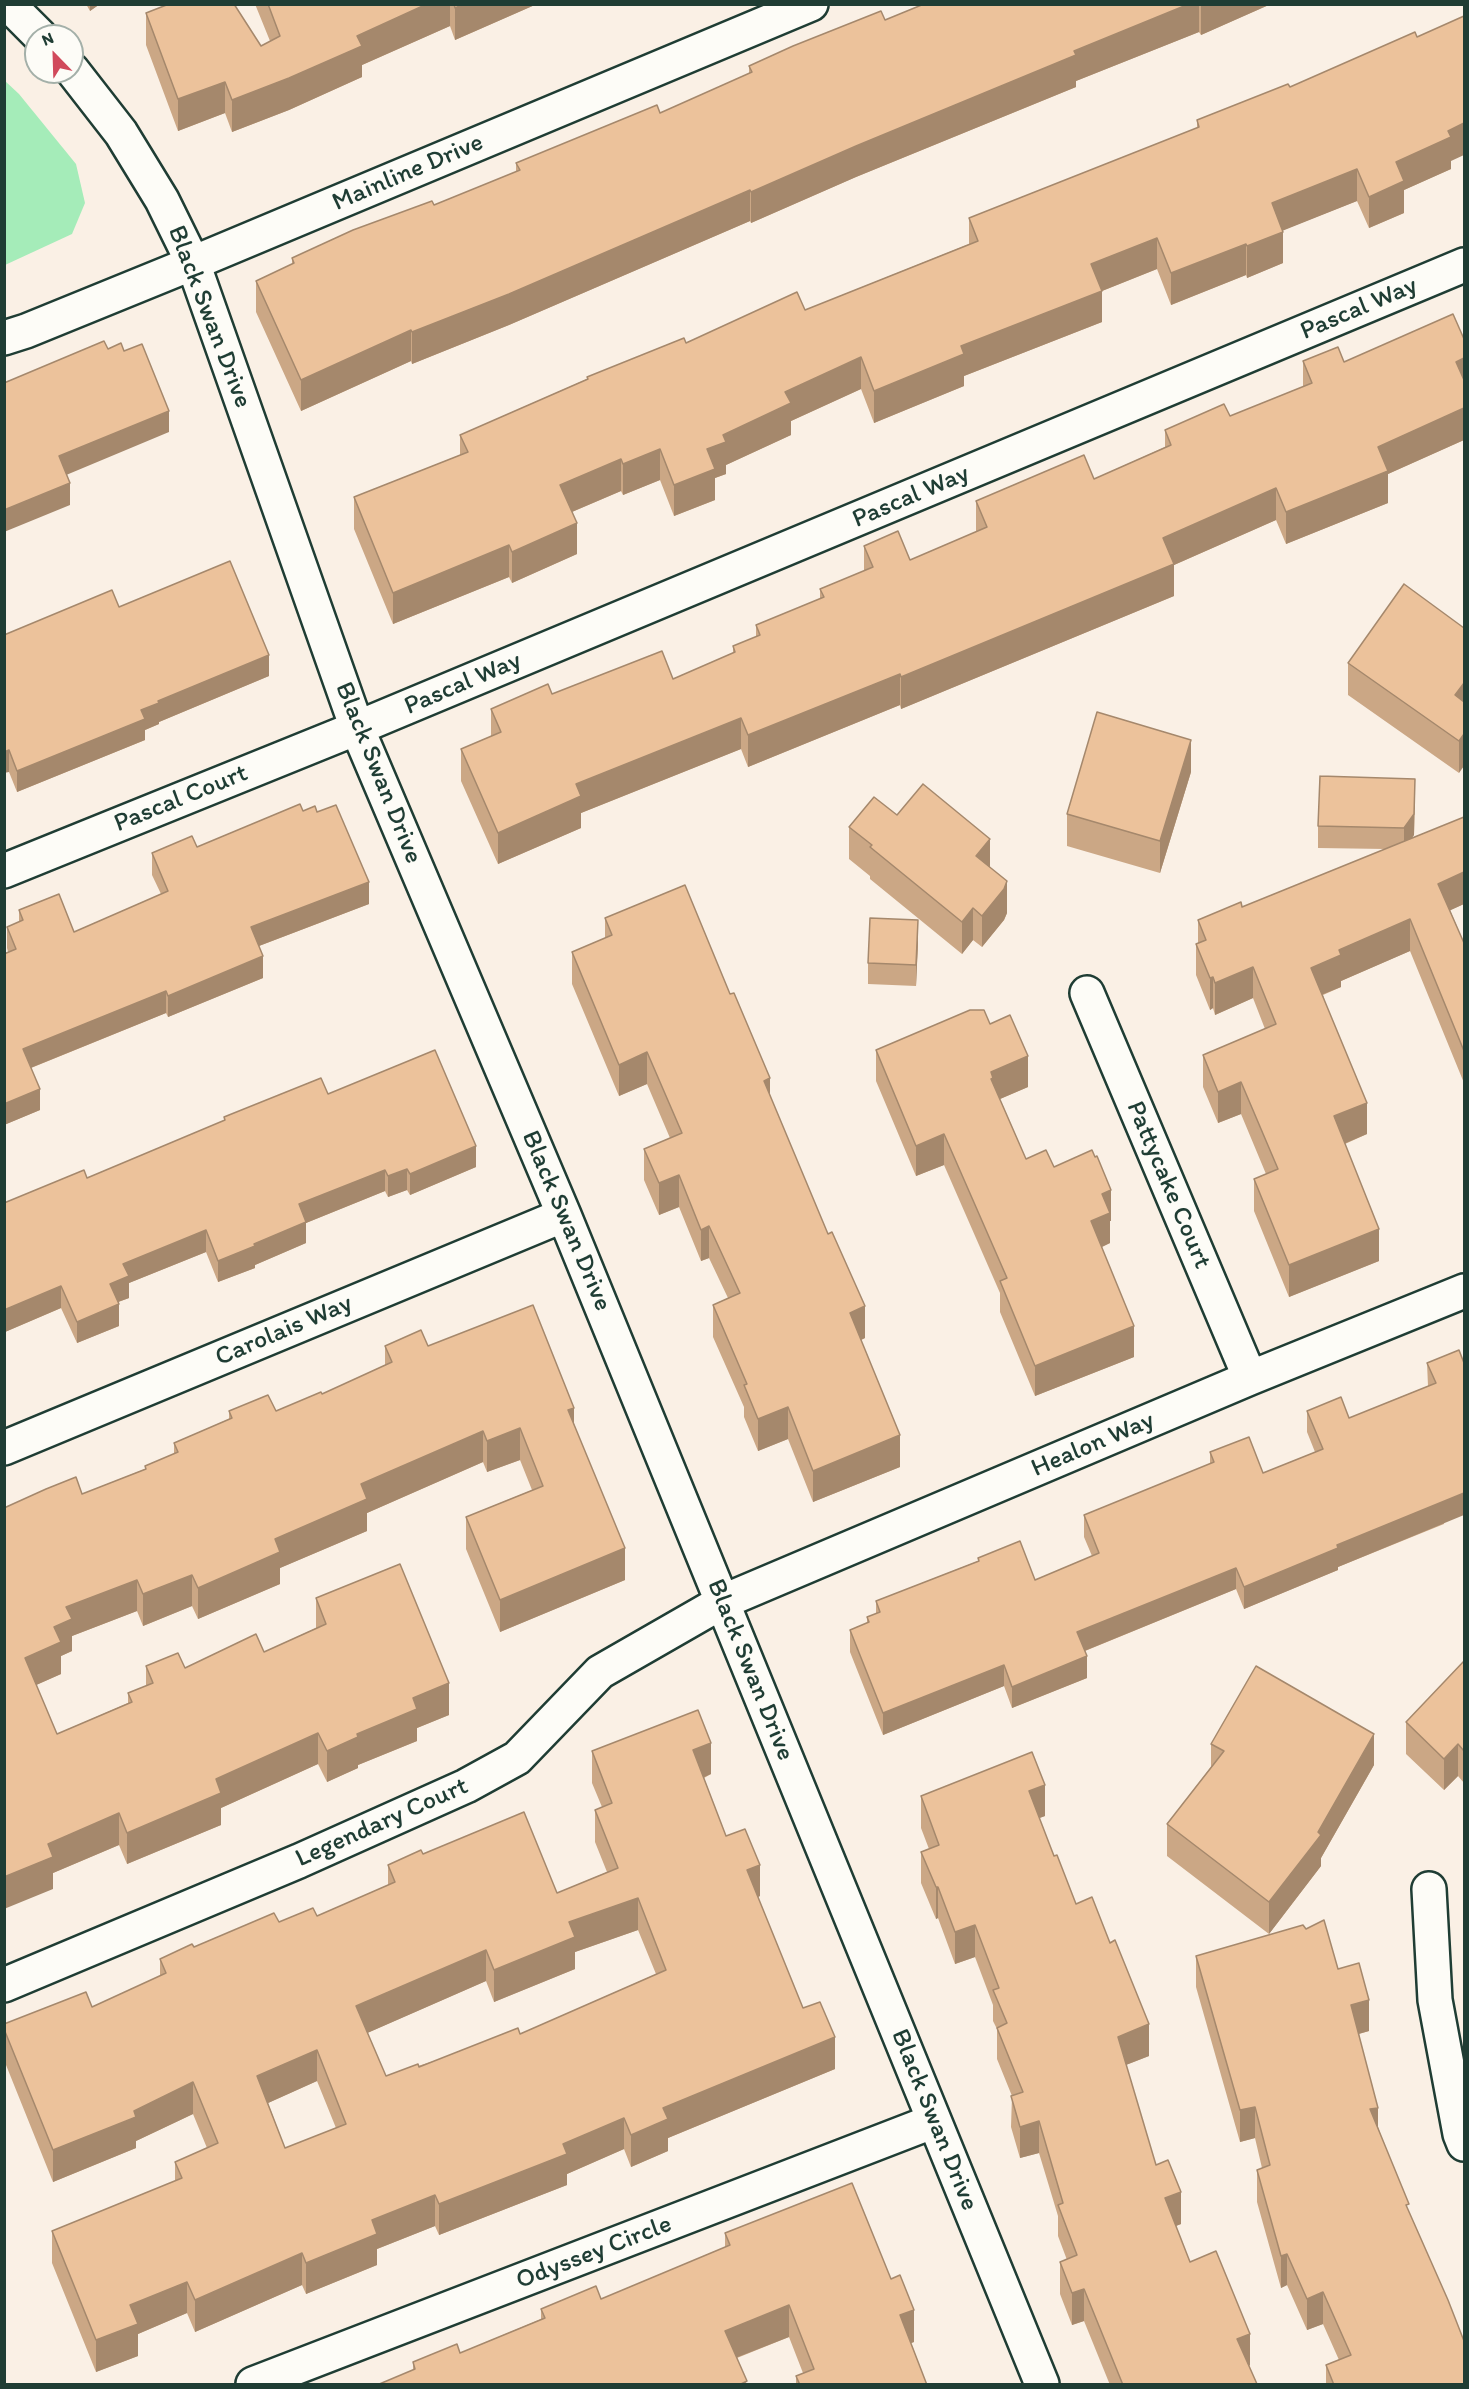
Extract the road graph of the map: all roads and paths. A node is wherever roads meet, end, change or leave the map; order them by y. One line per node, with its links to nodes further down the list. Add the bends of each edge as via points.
1 (8, 4): 3 (street)
2 (811, 4): 5 (street, Mainline Drive)
3 (28, 24)
4 (83, 84): 5 (street, Black Swan Drive, via 121,133 162,200)
5 (193, 262): 7 (street, Mainline Drive); 8 (street, Black Swan Drive)
6 (1464, 265): 8 (street, Pascal Way)
7 (4, 338)
8 (357, 728): 9 (street, Pascal Court); 11 (street, Black Swan Drive)
9 (4, 870)
10 (1087, 993): 13 (street, Pattycake Court)
11 (564, 1215): 14 (street, Carolais Way); 15 (street, Black Swan Drive)
12 (1464, 1291): 13 (street, Healon Way)
13 (1250, 1378): 15 (street, Healon Way)
14 (4, 1448)
15 (722, 1602): 17 (street, Legendary Court, via 600,1672 517,1758 466,1786); 18 (street, Black Swan Drive)
16 (1429, 1889): 19 (street, via 1435,2000)
17 (4, 1985)
18 (934, 2121): 20 (street, Odyssey Circle); 21 (street, Black Swan Drive)
19 (1464, 2144)
20 (253, 2385)
21 (1042, 2385)

